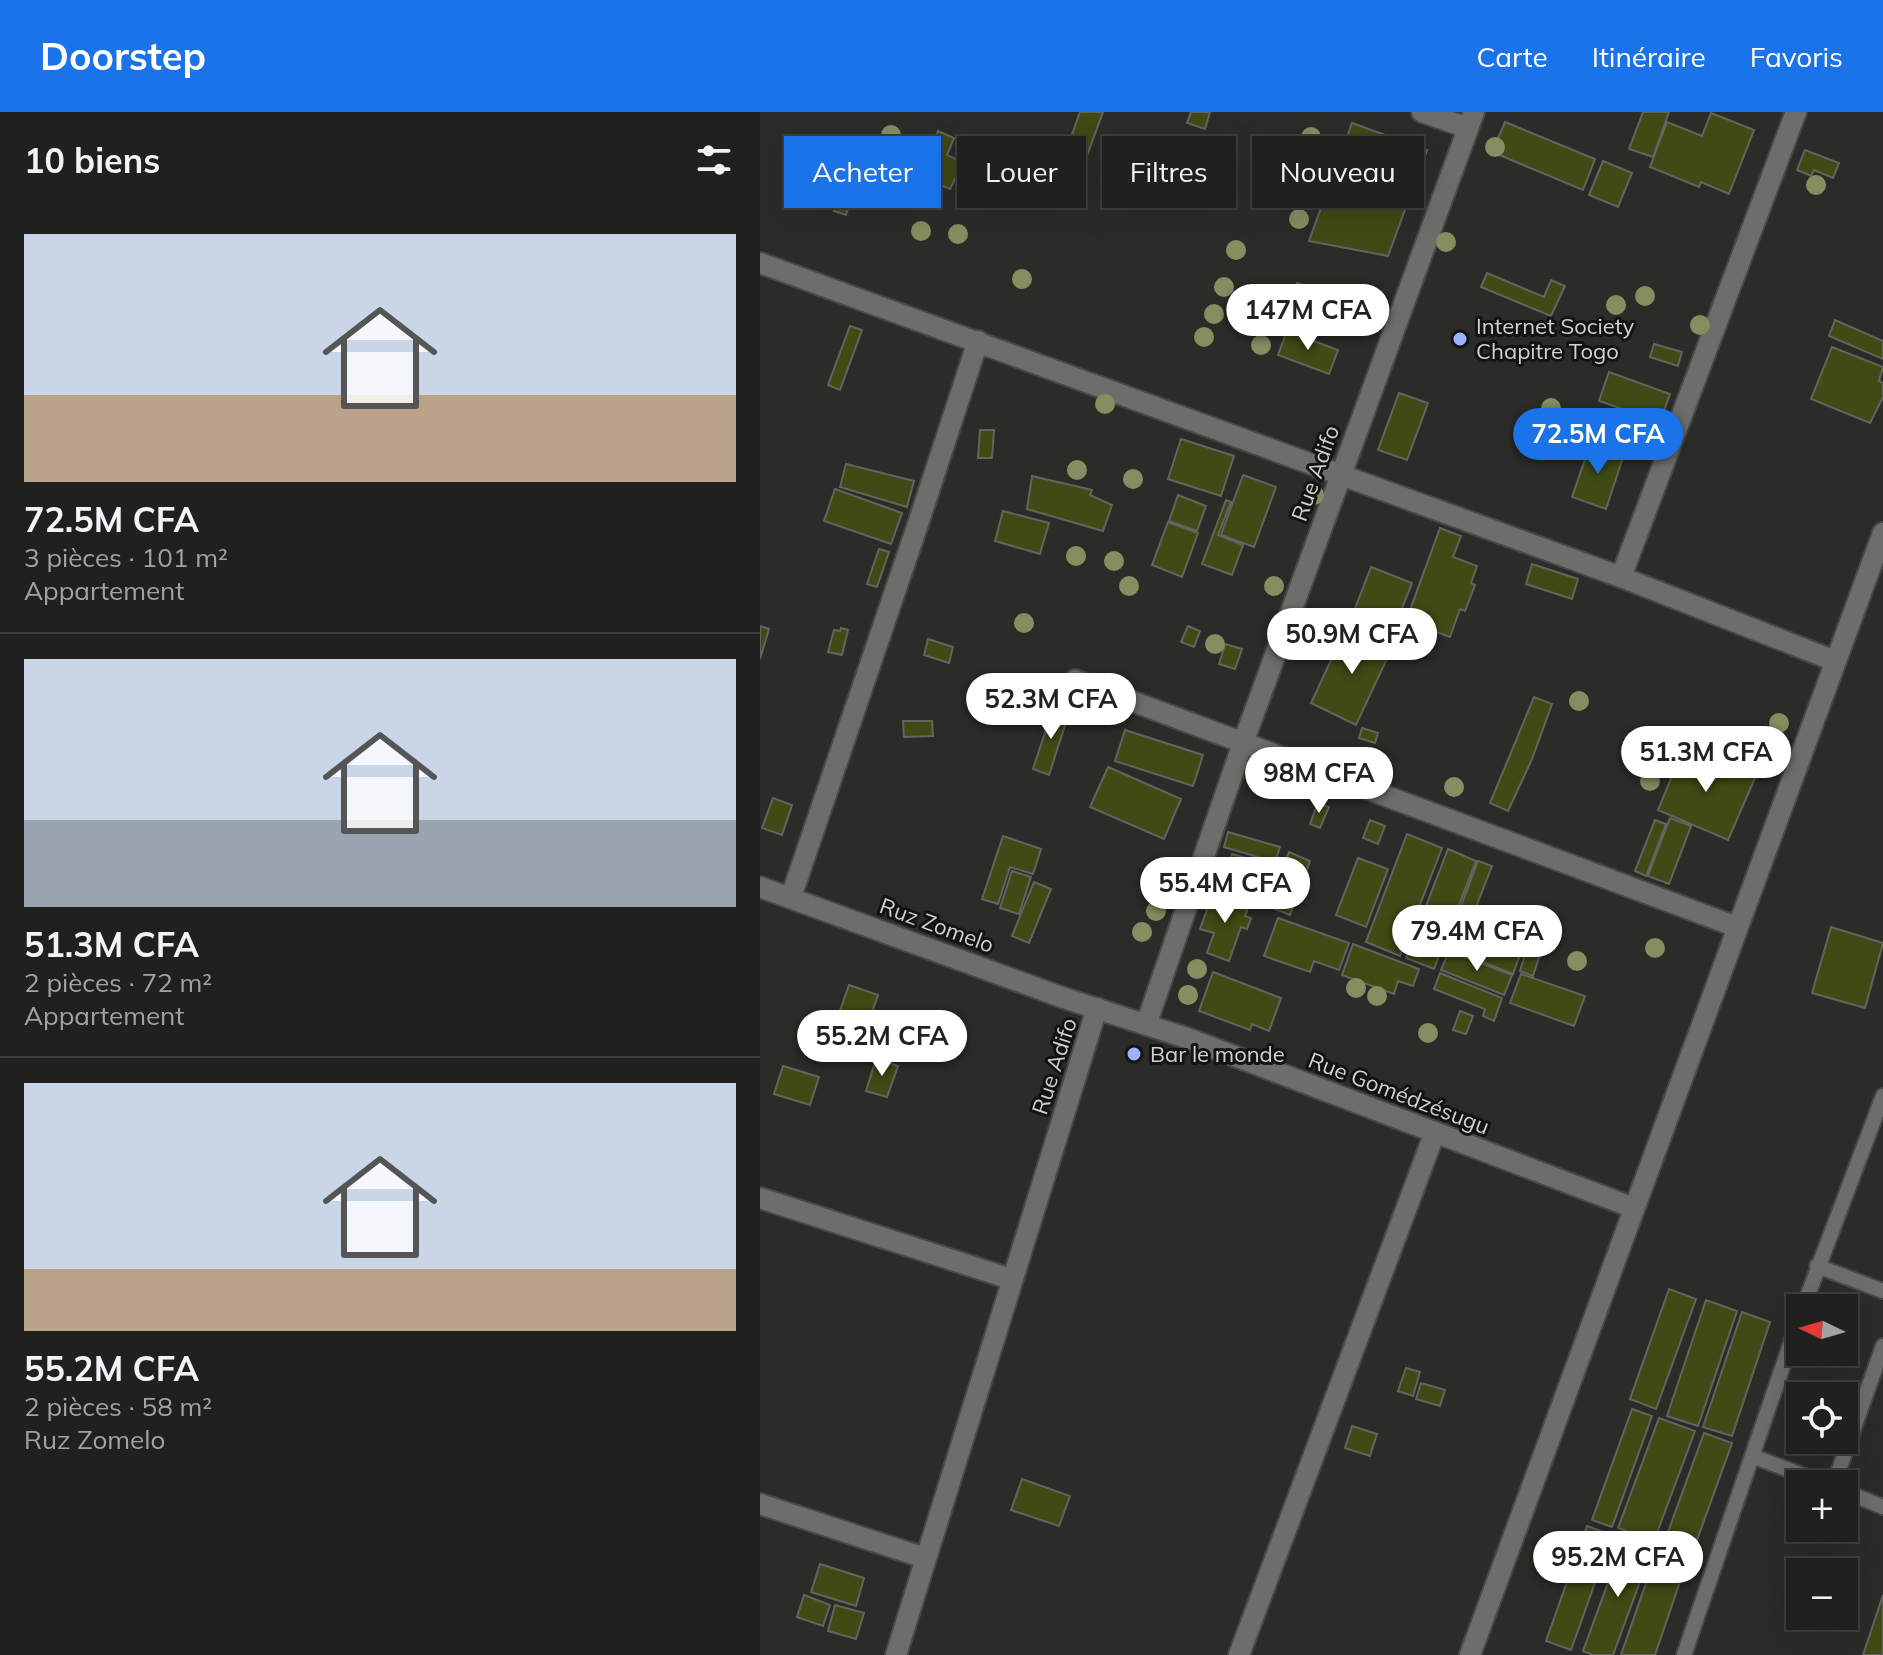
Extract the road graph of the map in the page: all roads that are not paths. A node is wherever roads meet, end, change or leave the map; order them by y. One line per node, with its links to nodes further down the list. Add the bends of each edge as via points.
1 (1422, 112): 3 (street)
2 (1796, 112): 8 (street)
3 (1471, 120): 6 (street, Rue Adifo)
4 (760, 263): 5 (street)
5 (978, 341): 6 (street); 13 (street)
6 (1339, 476): 8 (street); 11 (street, Rue Adifo)
7 (1883, 533): 9 (street)
8 (1621, 577): 9 (street)
9 (1835, 661): 14 (street)
10 (1075, 680): 11 (street)
11 (1243, 743): 14 (street); 16 (street, Rue Adifo)
12 (760, 887): 13 (street, Ruz Zomelo)
13 (791, 897): 15 (street, Ruz Zomelo)
14 (1737, 927): 20 (street)
15 (1097, 1008): 16 (street, Rue Adifo); 22 (street, Rue Adifo)
16 (1146, 1025): 18 (street, Rue Gomédzésugu)
17 (1883, 1096): 21 (lane)
18 (1435, 1132): 20 (street, Rue Gomédzésugu); 35 (street)
19 (760, 1198): 22 (street)
20 (1634, 1208): 36 (street)
21 (1817, 1266): 23 (lane); 24 (lane)
22 (1011, 1279): 33 (street, Rue Adifo)
23 (1883, 1291)
24 (1808, 1294)
25 (1883, 1346): 29 (lane)
26 (1786, 1357): 27 (lane)
27 (1752, 1456): 28 (lane); 37 (lane)
28 (1789, 1470)
29 (1839, 1470)
30 (1858, 1497): 32 (lane)
31 (760, 1504): 33 (street)
32 (1883, 1507)
33 (925, 1558): 34 (street, Rue Adifo)
34 (896, 1655)
35 (1239, 1655)
36 (1470, 1655)
37 (1684, 1655)

